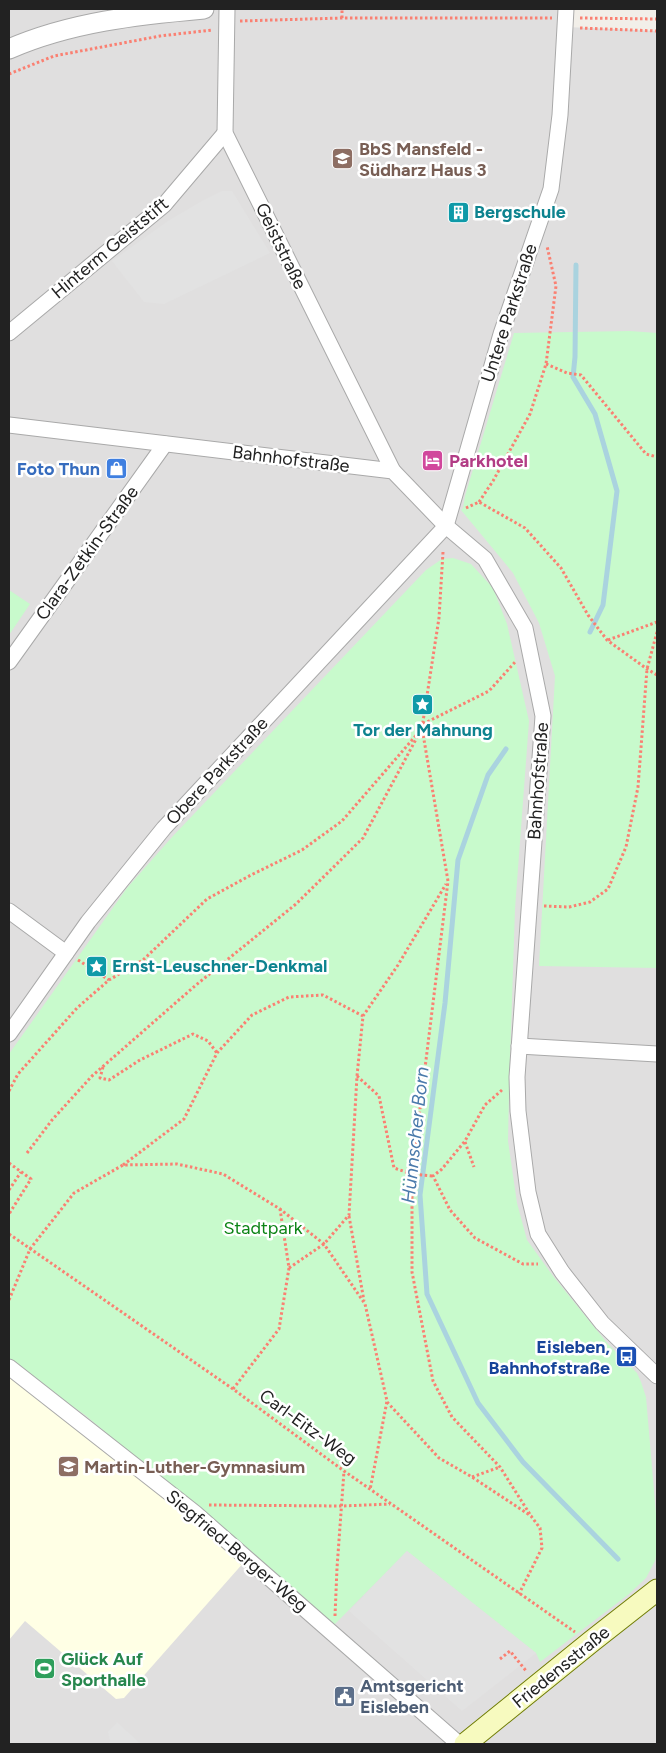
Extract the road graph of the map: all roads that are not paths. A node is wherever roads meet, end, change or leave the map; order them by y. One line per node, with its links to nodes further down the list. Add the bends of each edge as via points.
1 (204, 9): 4 (street, via 107,20 64,29)
2 (563, 18): 10 (street, Untere Parkstraße, via 560,115 551,189 500,334)
3 (228, 20): 5 (street, Geiststraße)
4 (9, 49)
5 (225, 133): 6 (street, Hinterm Geiststift, via 164,205); 9 (street, Geiststraße)
6 (9, 333)
7 (9, 425): 8 (street, Bahnhofstraße)
8 (165, 444): 9 (street, Bahnhofstraße); 11 (street, Clara-Zetkin-Straße)
9 (393, 471): 10 (street, Bahnhofstraße)
10 (446, 526): 13 (street, Obere Parkstraße, via 164,828); 15 (street, Bahnhofstraße, via 485,559 525,628 543,716)
11 (9, 662)
12 (9, 911): 13 (street)
13 (66, 953): 14 (street, Obere Parkstraße)
14 (9, 1034)
15 (519, 1046): 16 (street); 18 (street, Bahnhofstraße, via 518,1111 528,1192 538,1234 562,1272 602,1322)
16 (657, 1054)
17 (9, 1367): 21 (street, Siegfried-Berger-Weg, via 185,1505)
18 (652, 1372): 19 (street, Bahnhofstraße)
19 (657, 1390)
20 (657, 1590): 22 (main road, Friedensstraße)
21 (459, 1744)
22 (465, 1744)

